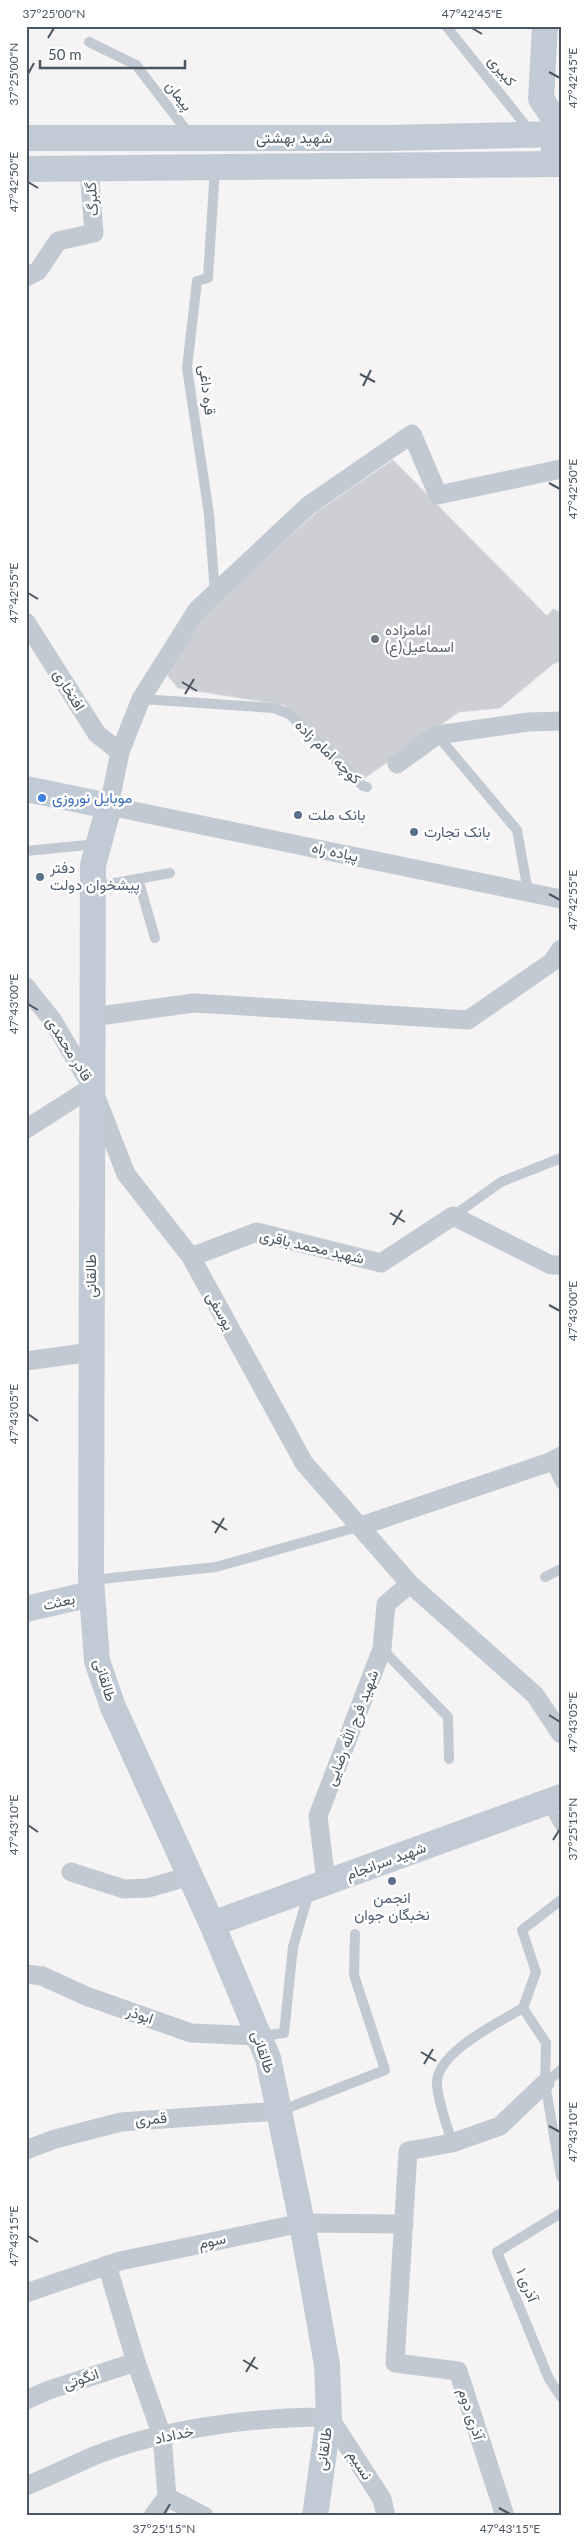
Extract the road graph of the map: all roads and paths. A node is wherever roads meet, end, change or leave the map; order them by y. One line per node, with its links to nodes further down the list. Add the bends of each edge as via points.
1 (446, 26): 4 (lane, کبیری)
2 (545, 26): 4 (street, via 541,99)
3 (89, 42): 6 (lane, پیمان, via 136,65)
4 (553, 126): 6 (street, شهید بهشتی); 10 (street)
5 (26, 138): 6 (street, شهید بهشتی)
6 (192, 138)
7 (215, 168): 9 (street, شهید بهشتی); 10 (street, شهید بهشتی); 13 (lane, قره داغی, via 208,278 197,281 187,368 209,514)
8 (26, 169): 9 (street, شهید بهشتی)
9 (89, 169): 11 (street, گلبرگ, via 94,233 58,241 38,272)
10 (559, 169)
11 (26, 276)
12 (561, 469): 13 (street, via 438,496 412,434 308,505)
13 (215, 594): 15 (street, via 197,610)
14 (26, 622): 18 (street, افتخاری, via 97,734)
15 (141, 699): 18 (street); 20 (lane, کوچه امام زاده, via 274,708 289,714)
16 (561, 721): 17 (street, via 528,722)
17 (437, 735): 19 (street); 28 (lane, via 518,830)
18 (120, 752): 22 (street)
19 (398, 764)
20 (367, 787)
21 (26, 789): 22 (street)
22 (109, 806): 23 (street, طالقانی); 28 (street, پیاده راه)
23 (99, 844): 24 (lane); 27 (street, طالقانی, via 93,866)
24 (26, 851)
25 (170, 873): 26 (lane)
26 (138, 879): 27 (lane); 30 (lane)
27 (93, 887): 33 (street, طالقانی)
28 (528, 892): 29 (street, پیاده راه)
29 (561, 899)
30 (155, 938)
31 (561, 949): 33 (street, via 552,962 468,1020 194,1003)
32 (26, 987): 34 (street, قادر محمدی, via 53,1021)
33 (92, 1017): 34 (street, طالقانی)
34 (92, 1087): 35 (street); 38 (street, یوسفی, via 126,1174); 40 (street, طالقانی)
35 (26, 1129)
36 (561, 1158): 37 (lane, شهید محمد باقری, via 501,1182)
37 (453, 1216): 38 (street, شهید محمد باقری, via 381,1263 257,1232); 39 (street, via 551,1265)
38 (191, 1257): 44 (street, یوسفی, via 304,1463)
39 (561, 1264)
40 (91, 1352): 41 (street); 48 (street, طالقانی)
41 (26, 1361)
42 (556, 1459): 43 (lane); 44 (street)
43 (561, 1484)
44 (361, 1526): 47 (street, یوسفی); 48 (lane, via 216,1567)
45 (561, 1569): 46 (lane)
46 (545, 1577)
47 (410, 1584): 50 (street, شهید فرج الله رضایی, via 386,1604); 51 (street, یوسفی, via 535,1695)
48 (91, 1587): 49 (street, بعثت); 56 (street, طالقانی, via 98,1661 113,1707)
49 (26, 1609)
50 (382, 1649): 52 (lane, via 448,1717); 57 (street, شهید فرج الله رضایی, via 318,1816)
51 (561, 1734)
52 (449, 1759)
53 (554, 1800): 54 (lane); 57 (street, شهید سرانجام)
54 (561, 1828)
55 (71, 1872): 56 (street, via 124,1889 148,1888)
56 (190, 1876): 59 (street, طالقانی)
57 (318, 1885): 59 (street, شهید سرانجام); 63 (lane, via 293,1947 284,2033)
58 (561, 1900): 62 (lane, via 522,1930 536,1972)
59 (212, 1924): 63 (street, طالقانی)
60 (355, 1934): 66 (lane, via 354,1975 385,2070)
61 (26, 1974): 63 (street, ابوذر, via 42,1976 86,1996 191,2033)
62 (524, 2008): 65 (lane, via 546,2043); 67 (lane, via 470,2038 443,2066 437,2082)
63 (259, 2036): 66 (street, طالقانی, via 268,2058)
64 (561, 2070): 65 (lane)
65 (545, 2083): 67 (street, via 500,2126); 69 (lane)
66 (279, 2111): 68 (street, قمری, via 121,2122); 71 (street, طالقانی)
67 (452, 2143): 72 (street, via 408,2151)
68 (26, 2150)
69 (561, 2177)
70 (561, 2213): 76 (lane, آذری ۱, via 497,2252 549,2378)
71 (302, 2223): 72 (street, سوم); 73 (street, سوم); 78 (street, طالقانی, via 327,2365)
72 (404, 2224): 86 (street, آذری دوم, via 395,2363 458,2371)
73 (107, 2265): 74 (street, سوم); 75 (street)
74 (26, 2293)
75 (136, 2362): 77 (street, انگوتی); 79 (street)
76 (561, 2397)
77 (26, 2400)
78 (329, 2417): 79 (street, خداداد, via 284,2417); 84 (street, طالقانی); 85 (street, نسیم, via 382,2499)
79 (162, 2436): 80 (street, خداداد, via 98,2455); 81 (street)
80 (26, 2486)
81 (167, 2497): 82 (street); 83 (street)
82 (153, 2516)
83 (204, 2516)
84 (315, 2516)
85 (386, 2516)
86 (505, 2516)

